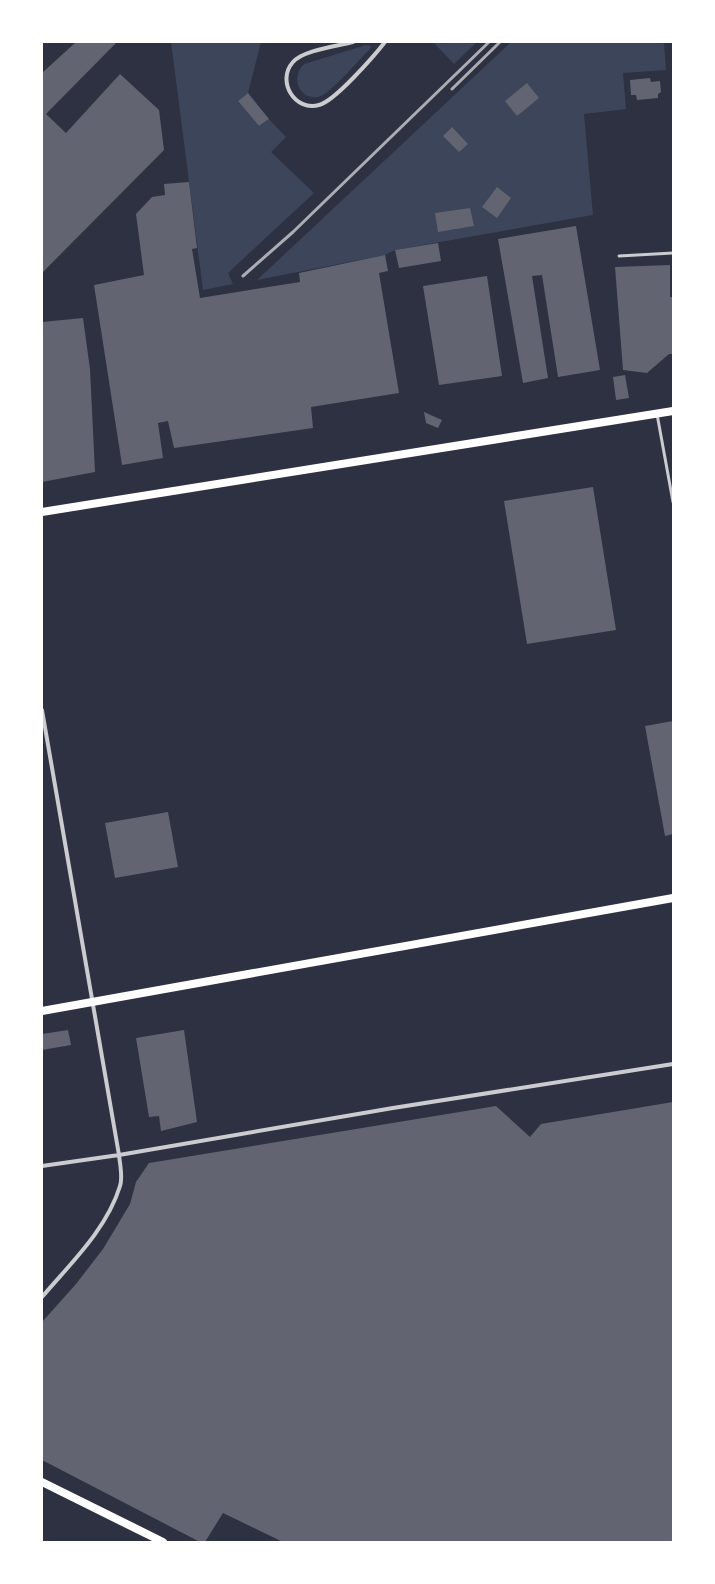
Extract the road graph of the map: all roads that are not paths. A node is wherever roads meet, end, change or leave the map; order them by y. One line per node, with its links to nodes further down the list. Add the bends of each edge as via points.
1 (353, 42): 2 (street, via 304,55 293,62 288,69 286,82 290,94 296,100 311,106 326,102)
2 (385, 42)
3 (673, 253): 4 (lane)
4 (619, 256)
5 (673, 411): 6 (main road)
6 (657, 414): 7 (lane); 8 (main road)
7 (673, 502)
8 (42, 512)
9 (42, 710): 11 (street)
10 (673, 898): 11 (main road)
11 (92, 1002): 12 (main road); 14 (street)
12 (42, 1010)
13 (673, 1064): 14 (street)
14 (119, 1155): 15 (street); 16 (street, via 121,1185 108,1212 93,1236)
15 (42, 1166)
16 (42, 1297)
17 (42, 1482): 18 (main road)
18 (163, 1542)

